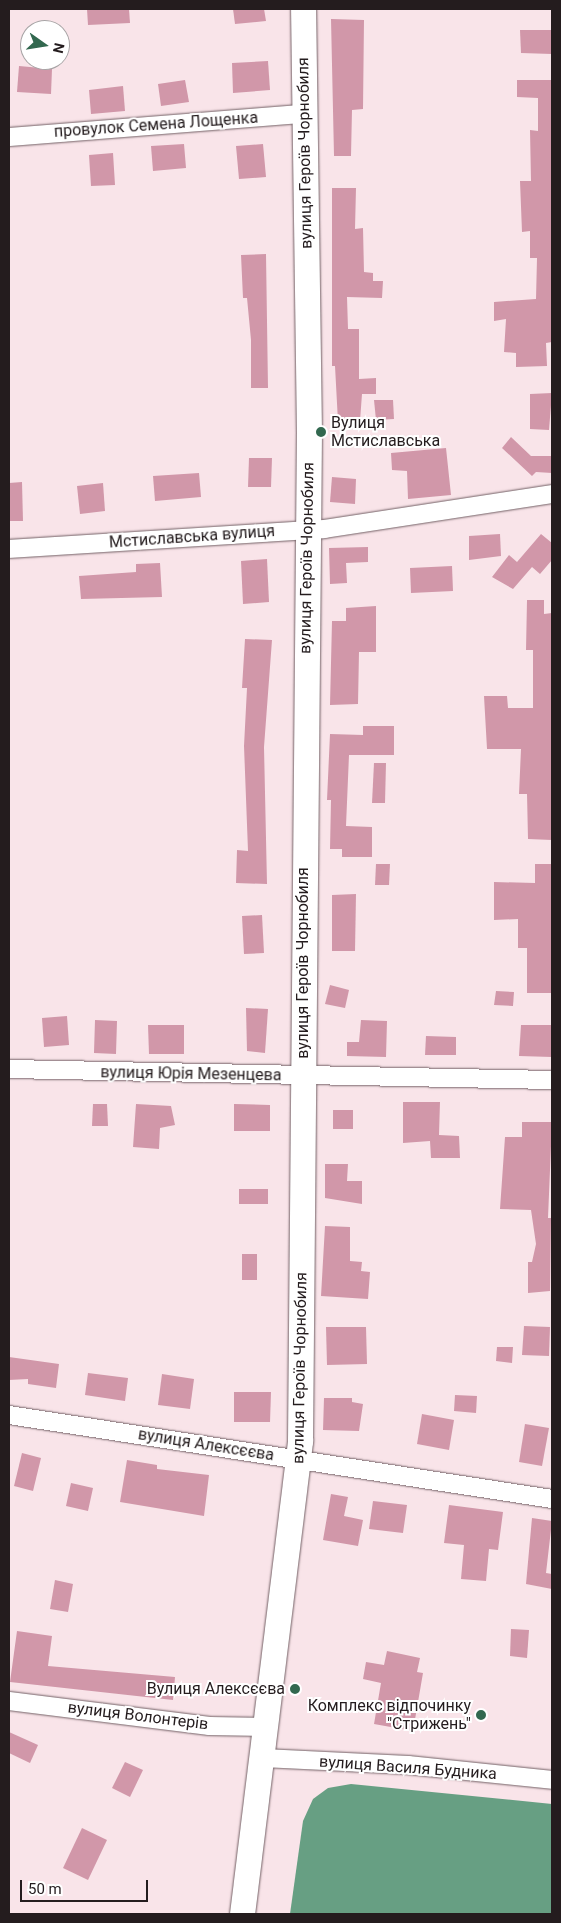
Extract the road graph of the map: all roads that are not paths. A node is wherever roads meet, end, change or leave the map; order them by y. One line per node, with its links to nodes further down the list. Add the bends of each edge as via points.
1 (303, 9): 2 (main road, вулиця Героїв Чорнобиля)
2 (304, 114): 3 (street, провулок Семена Лощенка); 5 (main road, вулиця Героїв Чорнобиля)
3 (9, 136)
4 (552, 494): 5 (street, Мстиславська вулиця)
5 (307, 530): 6 (street, Мстиславська вулиця); 8 (main road, вулиця Героїв Чорнобиля)
6 (9, 549)
7 (9, 1069): 8 (street, вулиця Юрія Мезенцева)
8 (302, 1076): 9 (street, вулиця Юрія Мезенцева); 11 (main road, вулиця Героїв Чорнобиля)
9 (552, 1080)
10 (9, 1414): 11 (street, вулиця Алексєєва)
11 (300, 1460): 12 (street, вулиця Алексєєва); 14 (main road, вулиця Героїв Чорнобиля)
12 (552, 1499)
13 (9, 1700): 14 (street, вулиця Волонтерів, via 209,1726)
14 (267, 1727): 15 (main road, вулиця Героїв Чорнобиля)
15 (264, 1758): 16 (street, вулиця Василя Будника, via 408,1765); 17 (main road, вулиця Героїв Чорнобиля)
16 (552, 1780)
17 (242, 1914)

